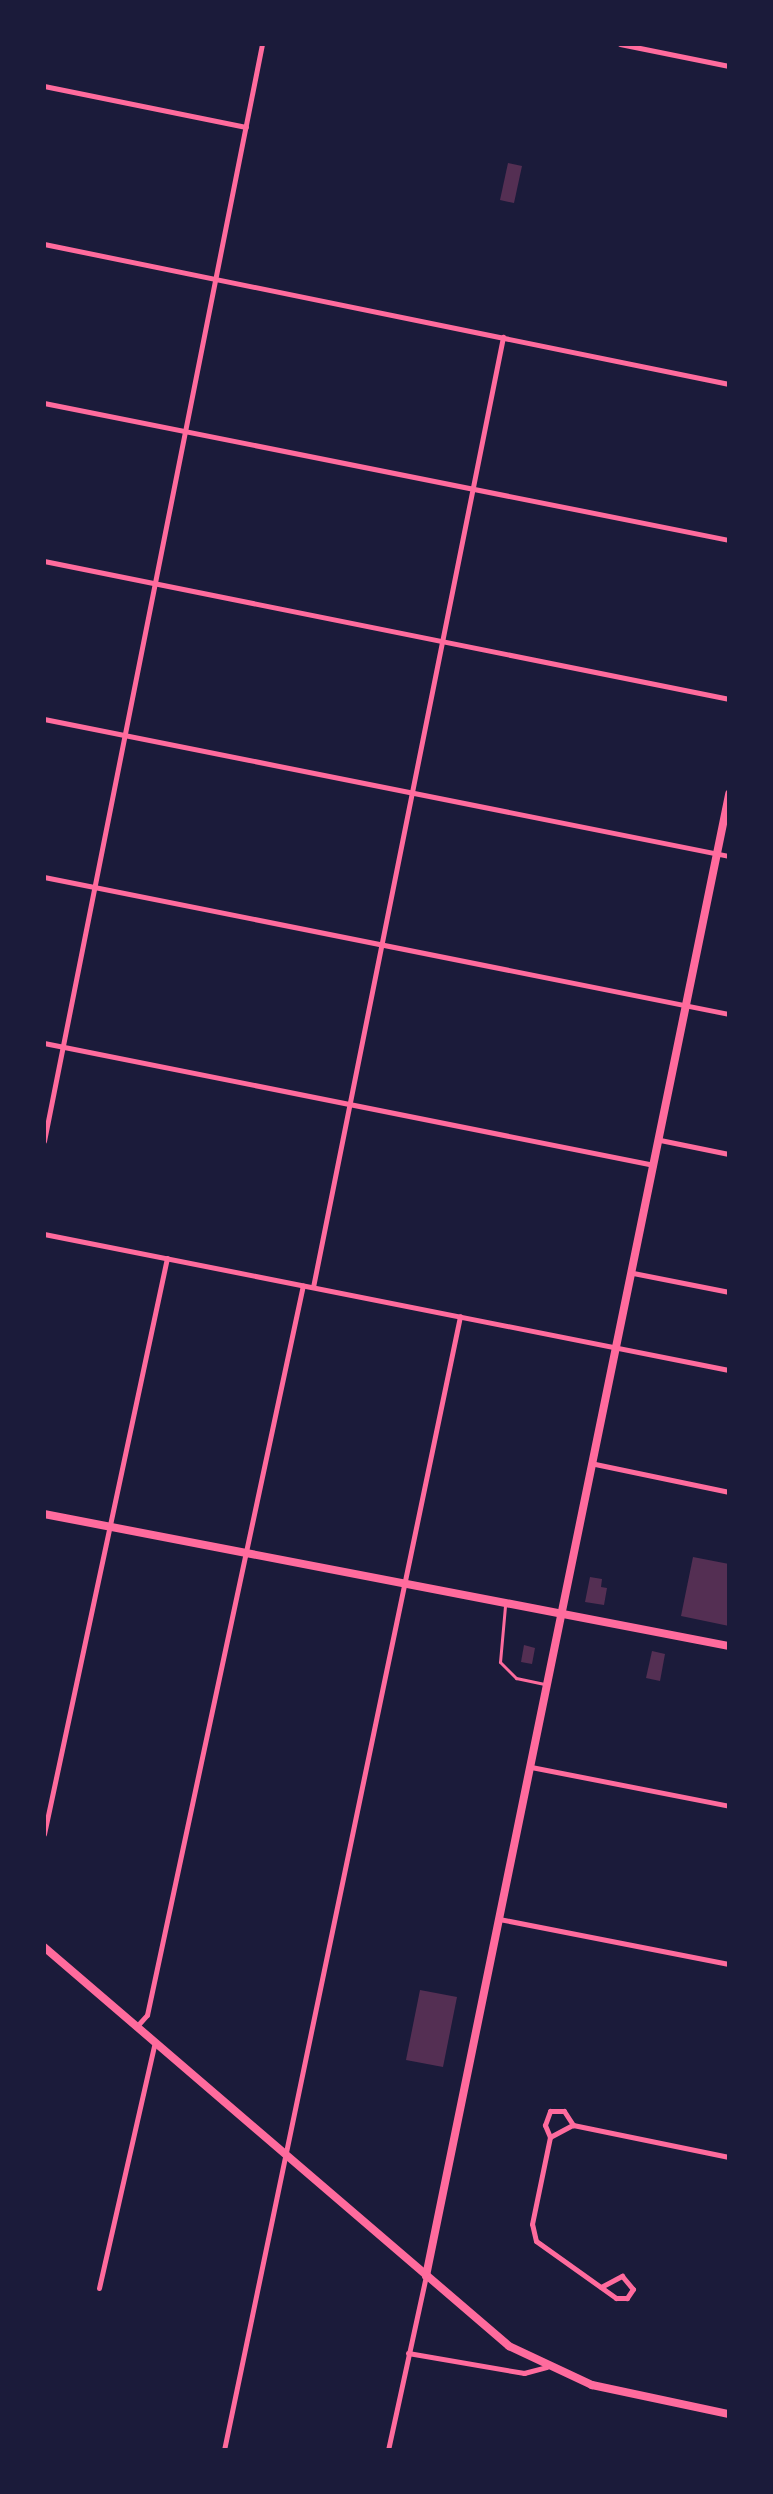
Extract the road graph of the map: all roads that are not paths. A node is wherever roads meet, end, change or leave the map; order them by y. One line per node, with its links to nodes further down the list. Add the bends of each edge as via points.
1 (262, 44): 5 (street)
2 (620, 44): 3 (street)
3 (729, 66)
4 (44, 86): 5 (street)
5 (246, 127): 7 (street)
6 (44, 244): 7 (street)
7 (215, 279): 8 (street); 11 (street)
8 (503, 337): 9 (street); 12 (street)
9 (729, 384)
10 (44, 403): 11 (street)
11 (185, 431): 12 (street); 15 (street)
12 (473, 489): 13 (street); 16 (street)
13 (729, 540)
14 (44, 561): 15 (street)
15 (155, 583): 16 (street); 19 (street)
16 (443, 641): 17 (street); 20 (street)
17 (729, 699)
18 (44, 719): 19 (street)
19 (124, 735): 20 (street); 25 (street)
20 (413, 793): 22 (street); 26 (street)
21 (729, 794): 22 (main road)
22 (717, 854): 23 (street); 27 (main road)
23 (729, 856)
24 (44, 877): 25 (street)
25 (94, 887): 26 (street); 30 (street)
26 (383, 945): 27 (street); 31 (street)
27 (687, 1006): 28 (street); 32 (main road)
28 (729, 1014)
29 (44, 1043): 30 (street)
30 (62, 1046): 31 (street); 33 (street)
31 (353, 1105): 35 (street); 40 (street)
32 (660, 1140): 34 (street); 35 (main road)
33 (44, 1141)
34 (729, 1154)
35 (655, 1165): 38 (main road)
36 (44, 1234): 37 (street)
37 (167, 1258): 39 (street); 48 (street)
38 (633, 1273): 41 (street); 43 (main road)
39 (303, 1285): 40 (street); 49 (street)
40 (313, 1287): 42 (street)
41 (729, 1292)
42 (460, 1316): 43 (street); 50 (street)
43 (618, 1348): 44 (street); 45 (main road)
44 (729, 1370)
45 (595, 1464): 46 (street); 52 (main road)
46 (729, 1492)
47 (44, 1514): 48 (main road)
48 (110, 1527): 49 (main road); 57 (street)
49 (245, 1553): 50 (main road); 61 (street, via 147,2015)
50 (406, 1585): 51 (main road); 65 (street)
51 (506, 1604): 52 (main road); 54 (lane, via 500,1662 516,1678)
52 (563, 1615): 53 (main road); 54 (main road)
53 (729, 1646)
54 (548, 1685): 55 (main road)
55 (531, 1767): 56 (street); 58 (main road)
56 (729, 1806)
57 (44, 1834)
58 (499, 1919): 60 (street); 67 (main road)
59 (44, 1947): 61 (main road)
60 (729, 1964)
61 (137, 2026): 62 (main road)
62 (155, 2042): 65 (main road); 69 (street)
63 (573, 2125): 64 (street); 64 (street, via 564,2111 550,2111 545,2125); 66 (street)
64 (550, 2137): 68 (street, via 532,2224 536,2241)
65 (286, 2156): 67 (main road); 73 (street)
66 (729, 2157)
67 (426, 2276): 70 (street); 71 (main road, via 509,2346)
68 (601, 2287): 68 (street, via 623,2299 633,2285 622,2276)
69 (99, 2288)
70 (408, 2353): 71 (street, via 524,2373); 74 (street)
71 (546, 2367): 72 (main road, via 592,2385)
72 (729, 2414)
73 (224, 2450)
74 (388, 2450)

